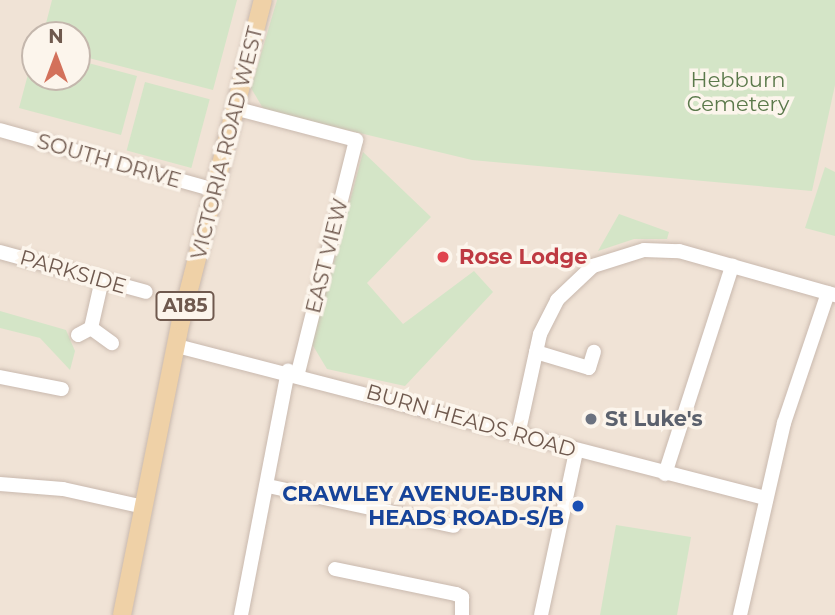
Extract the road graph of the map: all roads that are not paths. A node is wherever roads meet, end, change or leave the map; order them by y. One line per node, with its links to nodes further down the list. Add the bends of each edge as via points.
1 (263, 0): 2 (main road, VICTORIA ROAD WEST / A185)
2 (238, 109): 4 (main road, VICTORIA ROAD WEST / A185); 14 (street, EAST VIEW, via 356,140)
3 (0, 131): 4 (street, SOUTH DRIVE)
4 (218, 191): 11 (main road, VICTORIA ROAD WEST / A185)
5 (0, 252): 7 (street, PARKSIDE)
6 (732, 267): 9 (street); 12 (street, via 680,251 644,250 593,267 557,300); 19 (street)
7 (101, 284): 8 (street, PARKSIDE); 10 (street, via 84,332)
8 (146, 292)
9 (831, 294): 22 (street)
10 (113, 343)
11 (177, 346): 14 (street, BURN HEADS ROAD); 23 (main road, VICTORIA ROAD WEST / A185)
12 (536, 352): 13 (street, via 589,368); 17 (street)
13 (594, 352)
14 (293, 371): 17 (street, BURN HEADS ROAD); 21 (street, EAST VIEW)
15 (0, 377): 16 (street)
16 (62, 389)
17 (519, 435): 18 (street, BURN HEADS ROAD)
18 (576, 452): 19 (street, BURN HEADS ROAD); 29 (street)
19 (665, 474): 22 (street, BURN HEADS ROAD)
20 (0, 484): 23 (street, via 62,489)
21 (268, 486): 24 (street); 27 (street, EAST VIEW)
22 (765, 498): 30 (street)
23 (144, 507): 26 (main road, VICTORIA ROAD WEST / A185)
24 (454, 526)
25 (335, 569): 28 (street, via 456,594 462,597)
26 (122, 615)
27 (241, 615)
28 (462, 615)
29 (541, 615)
30 (740, 615)

